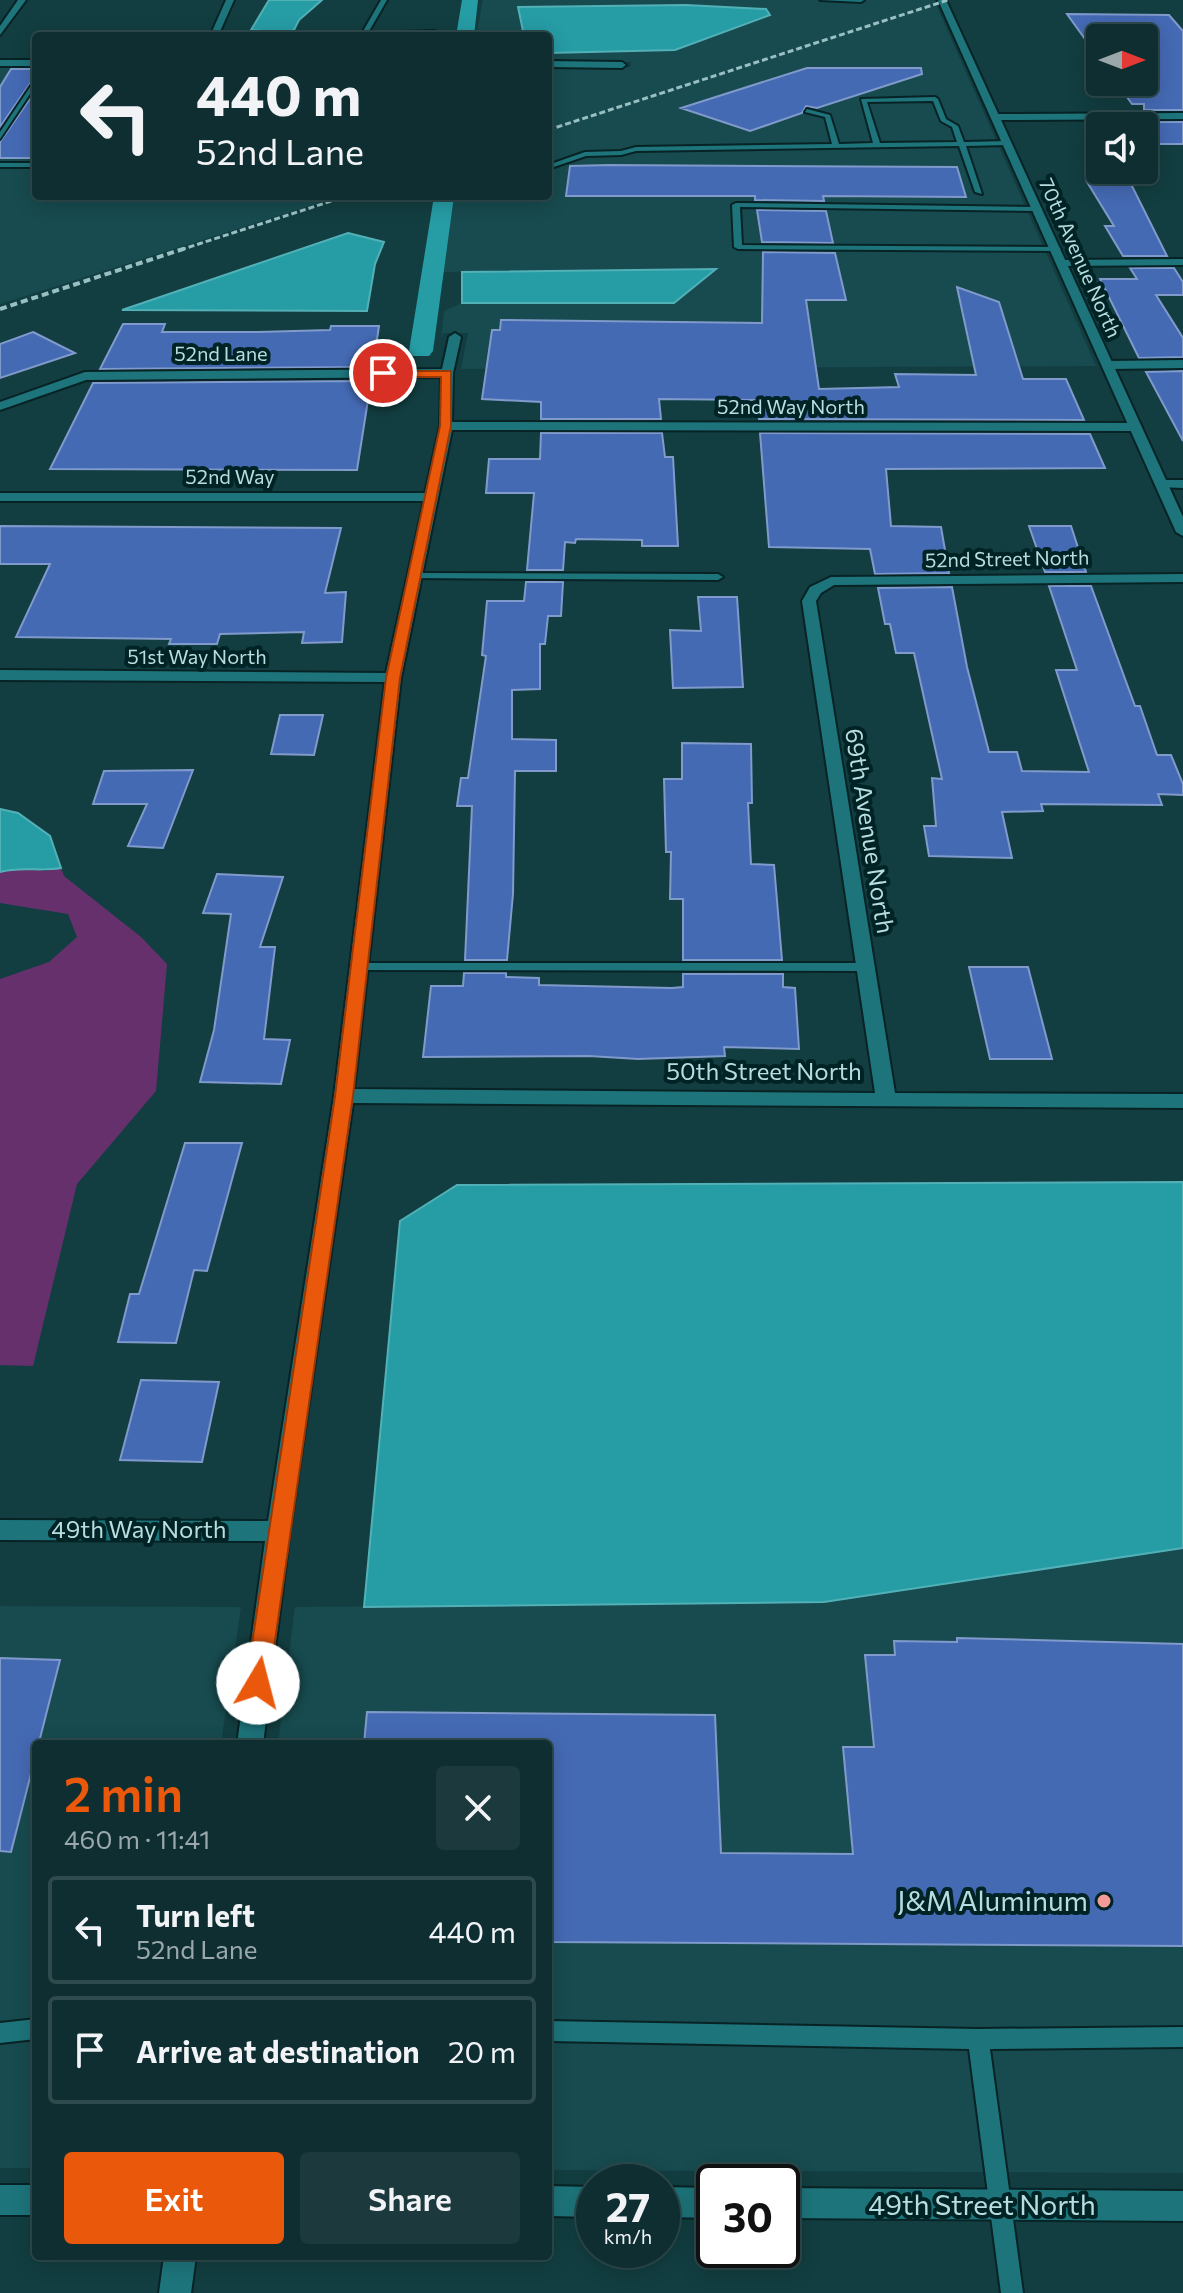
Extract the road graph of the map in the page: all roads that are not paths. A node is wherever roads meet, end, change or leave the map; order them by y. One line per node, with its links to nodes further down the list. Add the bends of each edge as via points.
1 (22, 0): 7 (street)
2 (230, 0): 8 (street)
3 (384, 0): 9 (lane)
4 (823, 0): 5 (lane)
5 (861, 0)
6 (942, 0): 17 (street, 70th Avenue North)
7 (0, 32)
8 (216, 32)
9 (366, 32)
10 (0, 63): 11 (street)
11 (32, 63)
12 (552, 64): 13 (street)
13 (622, 65)
14 (32, 86): 18 (lane)
15 (807, 111): 22 (lane, via 828,116)
16 (1183, 116): 17 (street)
17 (996, 117): 19 (street, 70th Avenue North)
18 (0, 137)
19 (1008, 143): 20 (lane); 27 (street, 70th Avenue North)
20 (963, 144): 21 (lane); 21 (lane, via 955,126 943,120 935,99 863,100); 26 (lane)
21 (877, 145): 22 (lane)
22 (836, 146): 25 (lane, via 636,149 585,154)
23 (0, 165): 24 (lane)
24 (32, 165)
25 (552, 166)
26 (979, 192)
27 (1038, 209): 28 (street, 70th Avenue North); 28 (lane, via 736,205 738,247)
28 (1057, 249): 30 (street, 70th Avenue North)
29 (1183, 262): 30 (street)
30 (1063, 263): 33 (street, 70th Avenue North)
31 (455, 337): 34 (street)
32 (1183, 364): 33 (street)
33 (1109, 365): 37 (street, 70th Avenue North)
34 (447, 373): 35 (street, 52nd Lane, via 85,376); 36 (street)
35 (0, 406)
36 (446, 426): 37 (street, 52nd Way North); 41 (street)
37 (1136, 427): 38 (street, 70th Avenue North)
38 (1162, 484): 39 (street); 42 (street, 70th Avenue North)
39 (1183, 484)
40 (0, 497): 41 (street, 52nd Way)
41 (430, 497): 43 (street)
42 (1183, 532)
43 (413, 576): 44 (lane); 48 (street)
44 (718, 577)
45 (1183, 578): 46 (street, 52nd Street North)
46 (831, 581): 50 (street, 69th Avenue North, via 815,590 809,601)
47 (0, 675): 48 (street, 51st Way North)
48 (393, 678): 49 (street)
49 (359, 967): 50 (lane); 51 (street)
50 (865, 967): 52 (street, 69th Avenue North)
51 (344, 1096): 52 (street, 50th Street North); 55 (street)
52 (886, 1098): 53 (street, 50th Street North)
53 (1183, 1101)
54 (0, 1530): 55 (street, 49th Way North)
55 (278, 1531): 56 (street)
56 (251, 1740)
57 (32, 2029): 59 (lane)
58 (552, 2031): 61 (lane)
59 (0, 2033)
60 (1183, 2037): 61 (lane)
61 (978, 2039): 67 (lane)
62 (0, 2200): 63 (street)
63 (32, 2200)
64 (552, 2201): 65 (street)
65 (576, 2202)
66 (800, 2203): 67 (street, 49th Street North)
67 (1000, 2205): 68 (street, 49th Street North); 71 (lane)
68 (1183, 2206)
69 (179, 2260): 70 (street)
70 (175, 2293)
71 (1012, 2293)

